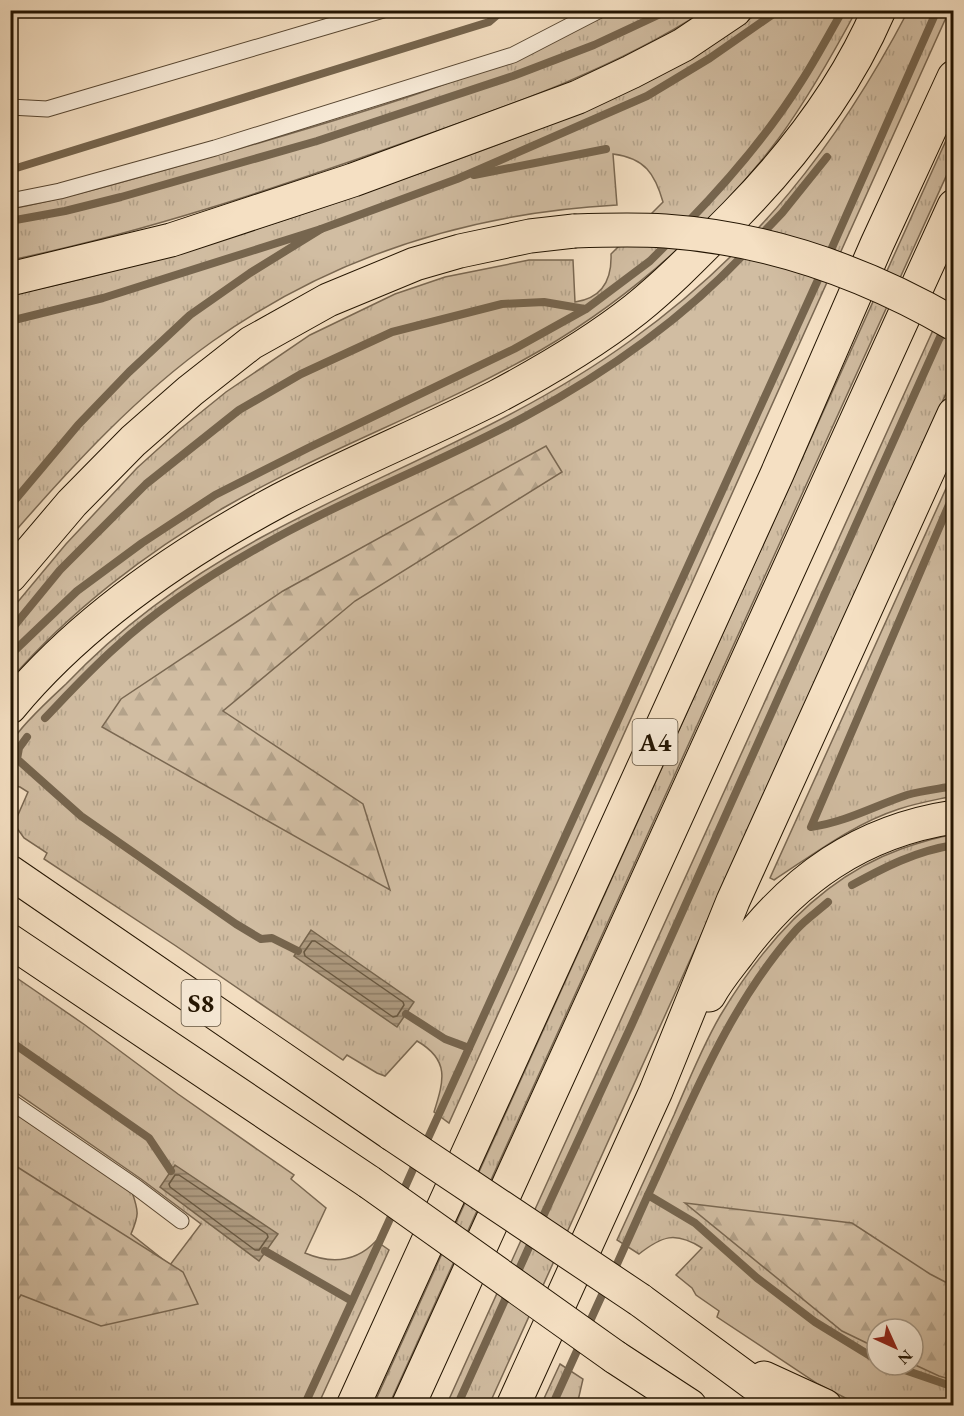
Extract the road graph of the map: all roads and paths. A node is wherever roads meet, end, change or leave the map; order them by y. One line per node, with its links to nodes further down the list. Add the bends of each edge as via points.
1 (384, 10): 6 (lane, via 47,109)
2 (600, 10): 7 (lane, via 513,55 215,148)
3 (735, 10): 9 (highway, via 683,45 578,96 353,180 171,240)
4 (879, 10): 13 (highway, via 843,77 782,164 703,249 637,308 559,362 498,396 282,499 195,550 93,625)
5 (954, 76): 21 (highway, A4)
6 (10, 107)
7 (10, 201)
8 (954, 206): 22 (highway, A4)
9 (10, 279)
10 (954, 324): 12 (highway, bridge, via 866,280 750,243 665,231 574,231 460,251 415,264 328,300 251,343 133,441 72,503)
11 (954, 414): 17 (highway, via 734,901)
12 (10, 576)
13 (10, 708)
14 (954, 817): 17 (highway, via 885,834 827,864 788,895 752,934 714,987)
15 (10, 872): 20 (highway, S8, bridge, via 640,1300)
16 (10, 941): 24 (highway, S8, bridge, via 369,1182)
17 (656, 1091): 23 (highway)
18 (10, 1101): 19 (lane)
19 (181, 1221)
20 (711, 1353): 25 (highway, S8); 26 (highway)
21 (353, 1406)
22 (408, 1406)
23 (513, 1406)
24 (690, 1406)
25 (783, 1406)
26 (825, 1406)

